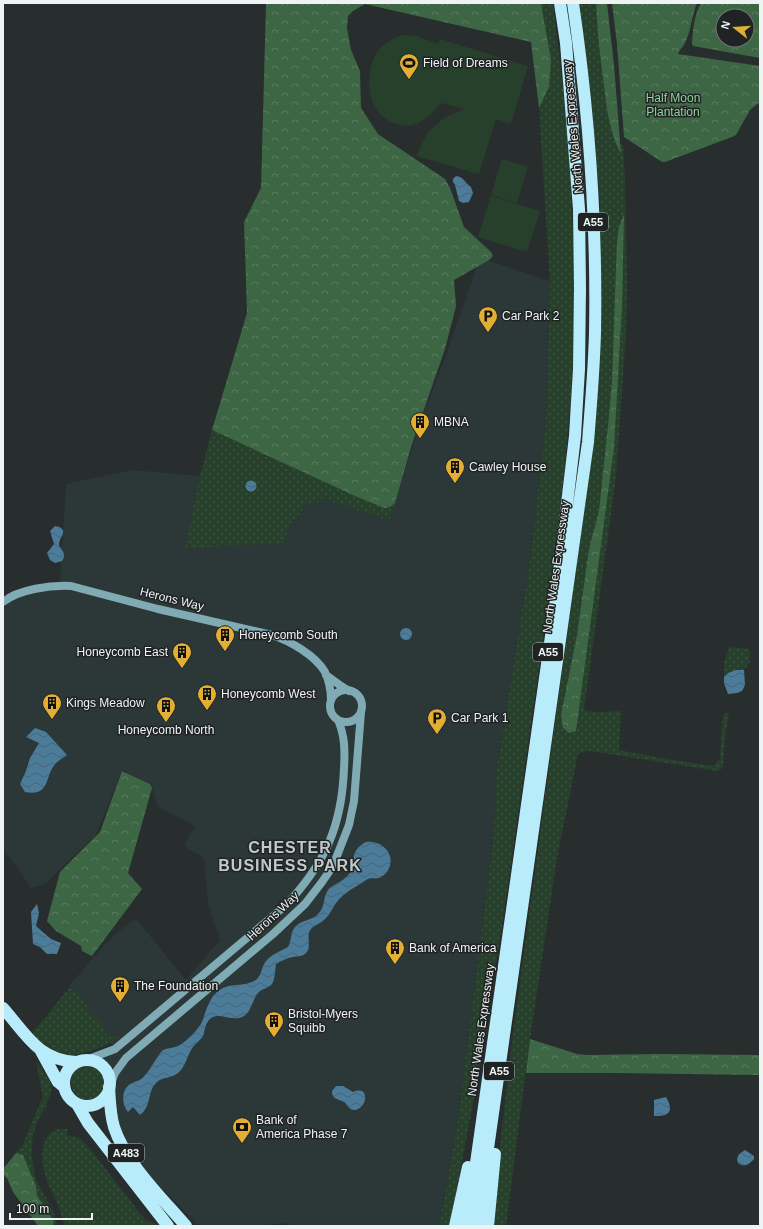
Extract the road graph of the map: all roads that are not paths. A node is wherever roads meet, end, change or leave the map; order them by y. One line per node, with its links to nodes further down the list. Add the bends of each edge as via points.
1 (560, 3): 10 (highway, North Wales Expressway / A55, via 566,43 579,209 579,369 575,436 554,615)
2 (573, 3): 9 (highway, North Wales Expressway / A55, via 582,61 593,201 595,333 592,388 588,442)
3 (3, 602): 4 (street, Herons Way, via 23,592 42,587 60,585 83,588 283,639 303,651)
4 (326, 674): 5 (street, Herons Way); 6 (street, Herons Way)
5 (349, 691): 6 (street, via 338,692); 7 (street, via 360,699)
6 (332, 700): 8 (street, via 331,711)
7 (360, 712): 8 (street, via 350,722); 14 (street, Herons Way, via 355,793 349,825 333,866 305,904 273,934 126,1058)
8 (338, 720): 13 (street, Herons Way, via 345,748 342,800 332,837 311,876 275,915 150,1021 115,1049)
9 (520, 916): 21 (highway, North Wales Expressway / A55); 22 (highway)
10 (500, 991): 19 (highway, via 467,1175); 20 (highway, North Wales Expressway / A55)
11 (3, 1008): 12 (highway)
12 (41, 1051): 13 (highway, via 62,1061); 15 (highway, via 58,1082)
13 (81, 1061): 14 (highway, via 92,1061 104,1068); 15 (highway, via 66,1072)
14 (110, 1086): 16 (highway, via 100,1102 91,1106); 18 (highway, A483, via 112,1116 125,1151)
15 (64, 1087): 16 (highway, via 67,1095)
16 (77, 1104): 17 (highway, A483)
17 (168, 1226)
18 (186, 1226)
19 (455, 1226)
20 (467, 1226)
21 (477, 1226)
22 (488, 1226)

